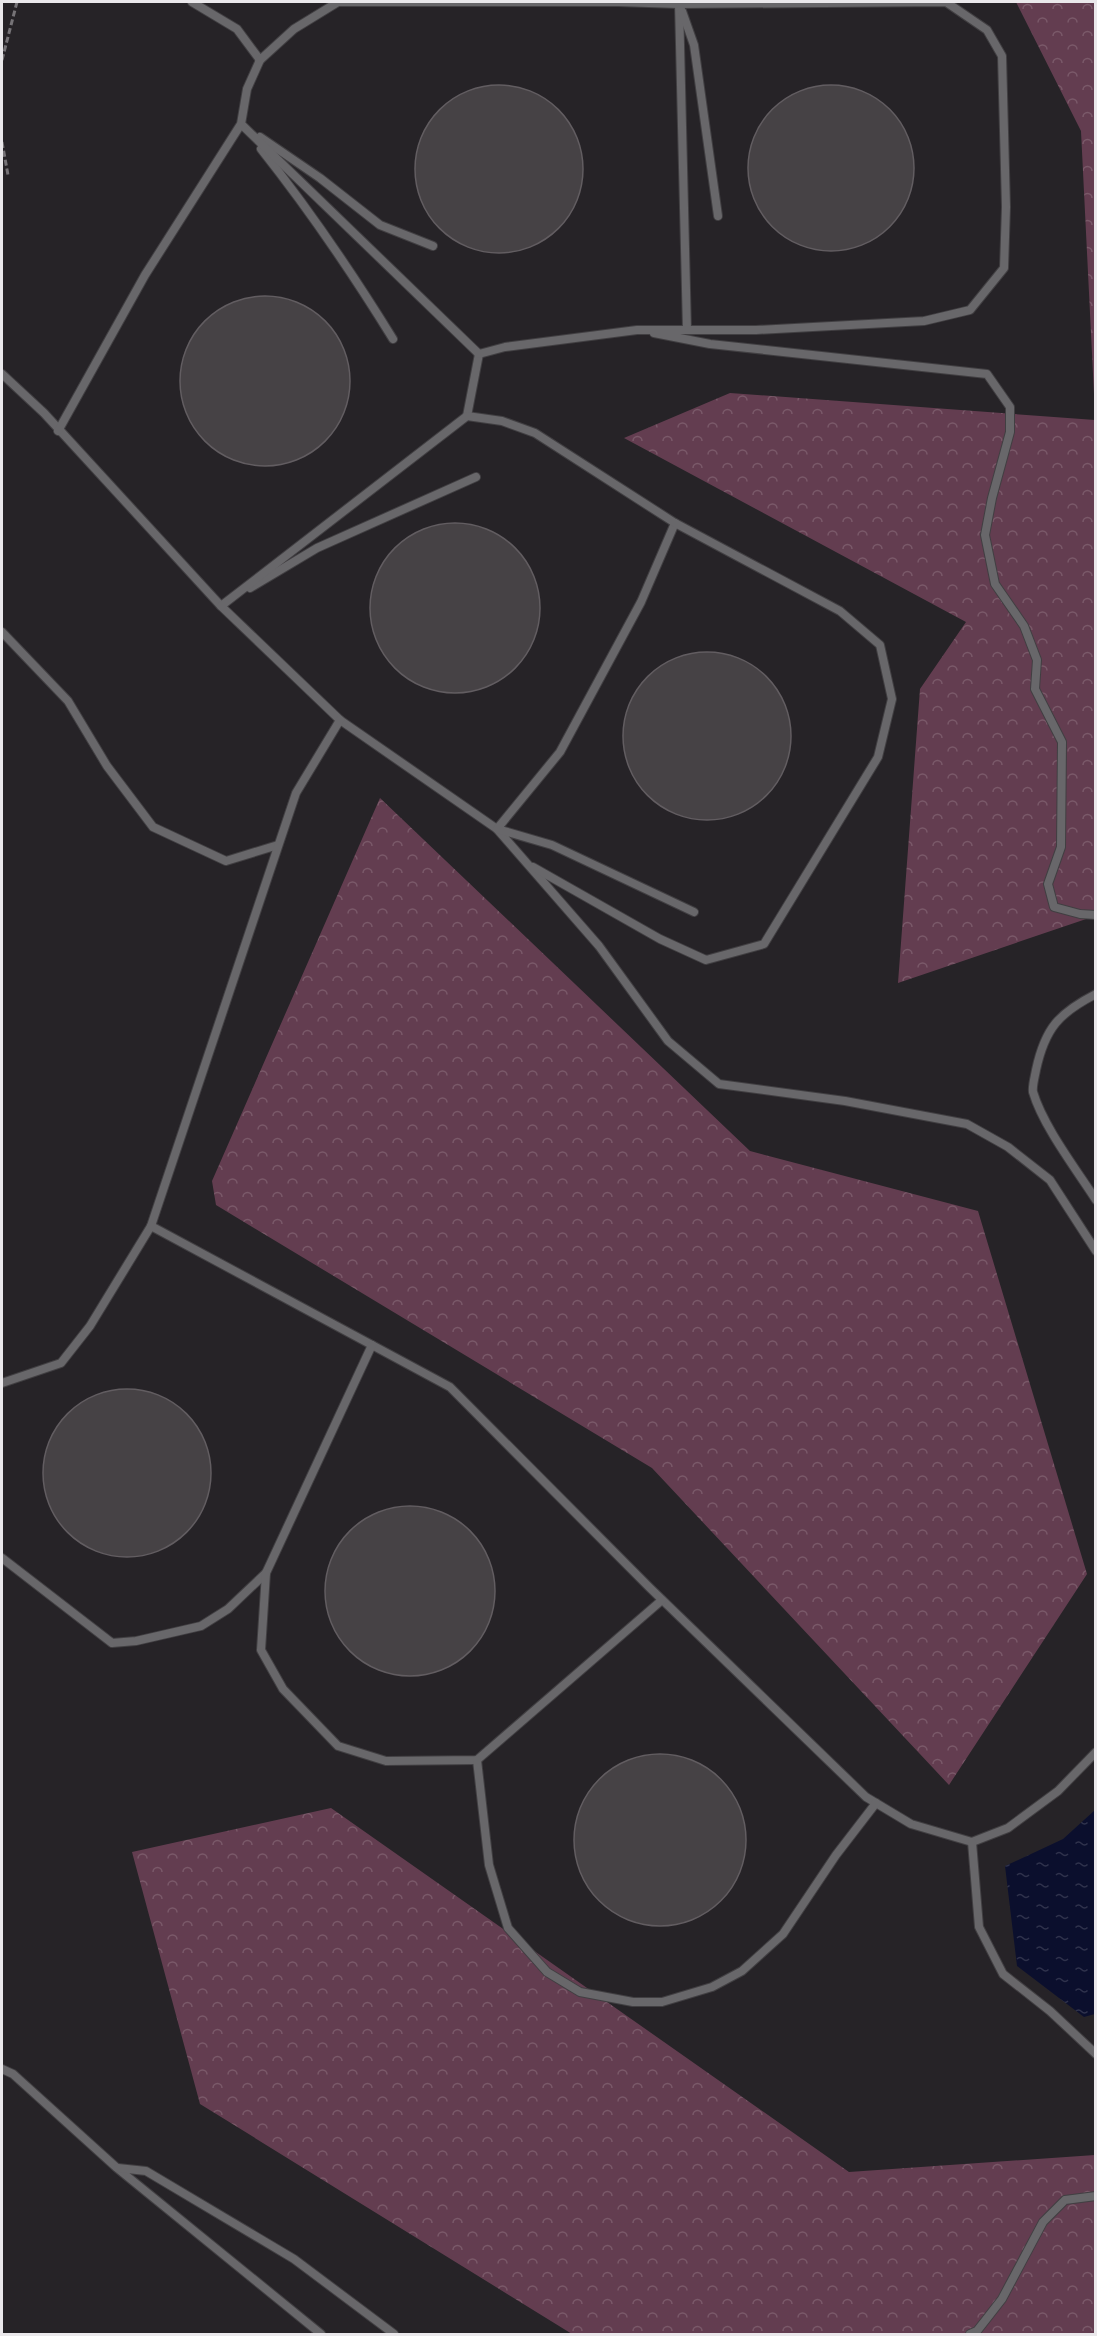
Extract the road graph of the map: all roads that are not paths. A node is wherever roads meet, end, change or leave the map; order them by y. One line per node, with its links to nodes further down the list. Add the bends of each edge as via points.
1 (192, 2): 3 (lane, via 237,29)
2 (679, 4): 3 (lane, via 338,2 294,29); 5 (lane, via 694,45); 8 (lane); 8 (lane, via 946,2 987,30 1002,56 1006,207 1004,268 970,310 924,321)
3 (260, 60): 4 (lane, via 247,89)
4 (241, 124): 6 (lane, via 380,225); 9 (lane, via 308,208); 10 (lane); 13 (lane, via 145,275)
5 (718, 216)
6 (433, 246)
7 (637, 330): 8 (lane); 10 (lane, via 505,346); 23 (lane, via 710,344 987,374 1010,407 1010,432 985,536 995,584 1024,626 1037,660 1035,689 1062,742 1061,848 1048,884 1054,907)
8 (687, 330)
9 (393, 339)
10 (479, 354): 12 (lane)
11 (2, 374): 13 (lane)
12 (467, 416): 15 (lane, via 502,421 535,433); 16 (lane)
13 (58, 431): 16 (lane)
14 (476, 477): 16 (lane, via 317,548)
15 (675, 524): 19 (lane, via 641,602 560,752); 21 (lane, via 840,611 880,645 892,699 878,757 764,944 706,960 660,939)
16 (221, 606): 18 (lane)
17 (2, 632): 20 (lane, via 68,701 107,766 153,827 226,861)
18 (340, 720): 19 (lane); 20 (lane, via 296,793)
19 (497, 829): 21 (lane); 22 (lane, via 552,845)
20 (278, 845): 26 (lane)
21 (526, 863): 27 (lane, via 599,946 668,1041 719,1084 845,1101 967,1124 1008,1147 1050,1180)
22 (694, 912)
23 (1095, 915)
24 (1095, 994): 25 (lane, via 1051,1026 1032,1090 1046,1121)
25 (1095, 1200)
26 (151, 1226): 28 (lane); 29 (lane, via 90,1326 61,1363)
27 (1095, 1251)
28 (372, 1345): 31 (lane); 32 (lane, via 450,1387)
29 (2, 1383)
30 (2, 1558): 31 (lane, via 112,1643 201,1626 228,1610)
31 (266, 1573): 34 (lane, via 261,1650 283,1689 338,1746 386,1761)
32 (662, 1600): 34 (lane); 35 (lane)
33 (1095, 1752): 36 (lane, via 1058,1791 1008,1828)
34 (477, 1760): 35 (lane, via 489,1866 508,1928 547,1972 580,1992 633,2002 662,2002 712,1988 742,1971 783,1934)
35 (876, 1803): 36 (lane, via 910,1824)
36 (972, 1842): 37 (lane, via 979,1927 1003,1974)
37 (1095, 2054)
38 (2, 2069): 39 (lane, via 13,2074)
39 (117, 2168): 41 (lane); 42 (lane, via 146,2171 294,2259)
40 (1095, 2196): 43 (lane, via 1065,2200 1043,2222 1002,2299 977,2331)
41 (321, 2334)
42 (394, 2334)
43 (970, 2334)

